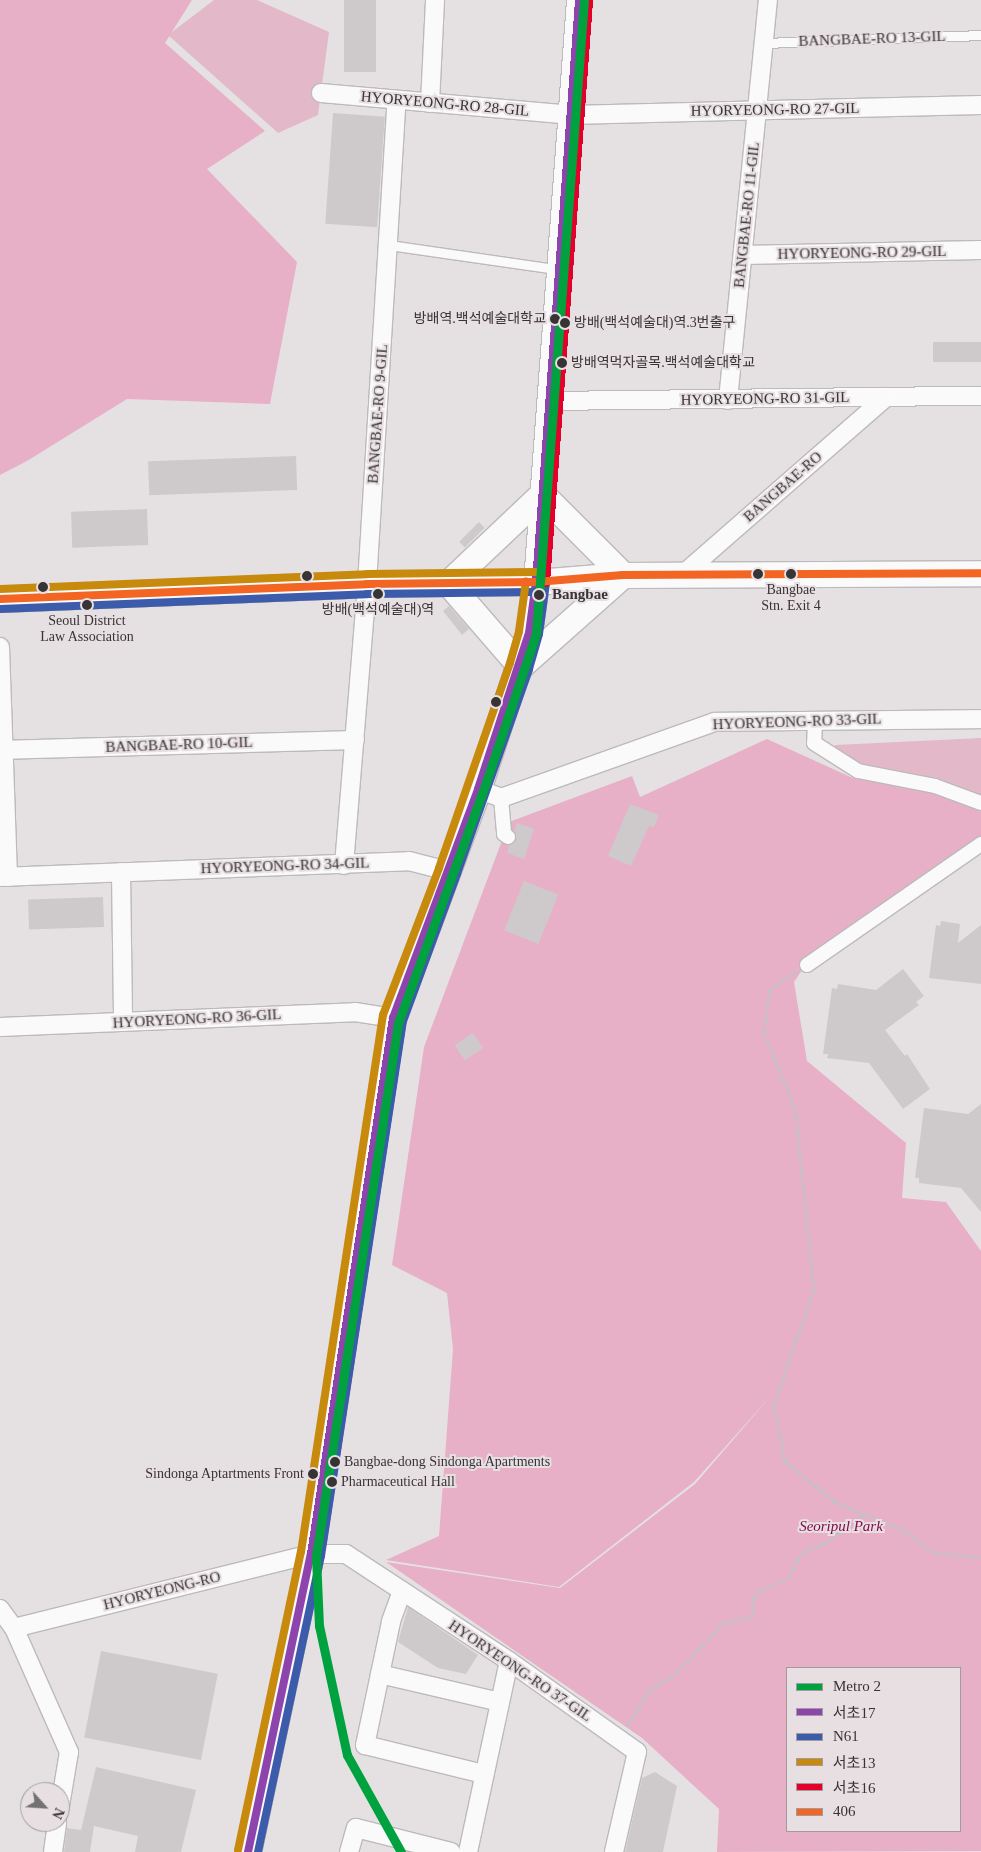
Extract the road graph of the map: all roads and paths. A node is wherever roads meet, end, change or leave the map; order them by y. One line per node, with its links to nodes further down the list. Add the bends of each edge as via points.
1 (435, 0): 8 (street)
2 (579, 0): 11 (main road)
3 (768, 0): 5 (street, BANGBAE-RO 11-GIL)
4 (981, 35): 5 (lane, BANGBAE-RO 13-GIL)
5 (764, 43): 10 (street, BANGBAE-RO 11-GIL)
6 (321, 93): 7 (street, HYORYEONG-RO 28-GIL)
7 (397, 100): 8 (street, HYORYEONG-RO 28-GIL); 12 (street, BANGBAE-RO 9-GIL)
8 (430, 103): 11 (street, HYORYEONG-RO 28-GIL)
9 (981, 105): 10 (street, HYORYEONG-RO 27-GIL)
10 (757, 111): 11 (street, HYORYEONG-RO 27-GIL); 14 (street, BANGBAE-RO 11-GIL)
11 (570, 115): 15 (main road)
12 (388, 245): 15 (lane); 26 (street, BANGBAE-RO 9-GIL)
13 (981, 250): 14 (street, HYORYEONG-RO 29-GIL)
14 (743, 256): 18 (street, BANGBAE-RO 11-GIL)
15 (560, 270): 19 (main road)
16 (981, 396): 17 (street, HYORYEONG-RO 31-GIL)
17 (886, 397): 18 (street, HYORYEONG-RO 31-GIL); 23 (street, BANGBAE-RO)
18 (728, 400): 19 (street, HYORYEONG-RO 31-GIL)
19 (548, 401): 20 (main road)
20 (542, 494): 22 (main road); 24 (main road); 25 (main road)
21 (981, 573): 23 (main road)
22 (623, 575): 23 (main road); 24 (main road); 29 (main road)
23 (681, 576)
24 (536, 582): 25 (main road); 29 (main road, via 529,633)
25 (448, 583): 26 (main road); 29 (main road)
26 (367, 584): 27 (main road); 32 (street)
27 (0, 599)
28 (0, 647): 33 (street)
29 (520, 666): 34 (main road)
30 (981, 719): 31 (street, HYORYEONG-RO 33-GIL)
31 (815, 720): 35 (street, HYORYEONG-RO 33-GIL, via 714,722); 36 (street, via 814,743 858,771 935,786)
32 (355, 740): 33 (street, BANGBAE-RO 10-GIL); 39 (street)
33 (2, 750): 42 (street)
34 (478, 789): 35 (street); 40 (main road)
35 (501, 798): 37 (street, via 504,834)
36 (981, 804)
37 (508, 837)
38 (981, 844): 43 (street)
39 (344, 865): 40 (street, HYORYEONG-RO 34-GIL, via 409,861); 41 (street, HYORYEONG-RO 34-GIL)
40 (448, 871): 44 (main road)
41 (121, 872): 42 (street, HYORYEONG-RO 34-GIL); 45 (street)
42 (4, 877)
43 (807, 965): 47 (path, via 770,989 764,1033 795,1108 814,1289 774,1405 786,1461 835,1502)
44 (393, 1018): 45 (street, HYORYEONG-RO 36-GIL, via 355,1012); 48 (main road)
45 (123, 1022): 46 (street, HYORYEONG-RO 36-GIL)
46 (0, 1027)
47 (865, 1514): 49 (path, via 900,1528 935,1553); 56 (path, via 824,1544 808,1549 797,1560 789,1578 760,1590 754,1598 753,1616 723,1623 676,1674 650,1689)
48 (311, 1554): 50 (street, HYORYEONG-RO 37-GIL, via 346,1554); 52 (street, HYORYEONG-RO); 61 (main road)
49 (981, 1558)
50 (402, 1591): 53 (street, HYORYEONG-RO 37-GIL); 54 (street, via 391,1622)
51 (0, 1609): 52 (street)
52 (14, 1628): 58 (street, via 69,1752)
53 (509, 1661): 55 (street); 56 (street, HYORYEONG-RO 37-GIL)
54 (380, 1674): 55 (street); 57 (street, via 366,1745)
55 (500, 1702): 57 (street)
56 (620, 1739): 65 (street, HYORYEONG-RO 37-GIL, via 637,1752)
57 (484, 1774): 64 (street)
58 (64, 1782)
59 (56, 1832): 60 (street)
60 (53, 1852)
61 (248, 1852)
62 (349, 1852): 63 (street, via 356,1828)
63 (451, 1852)
64 (468, 1852)
65 (614, 1852)

